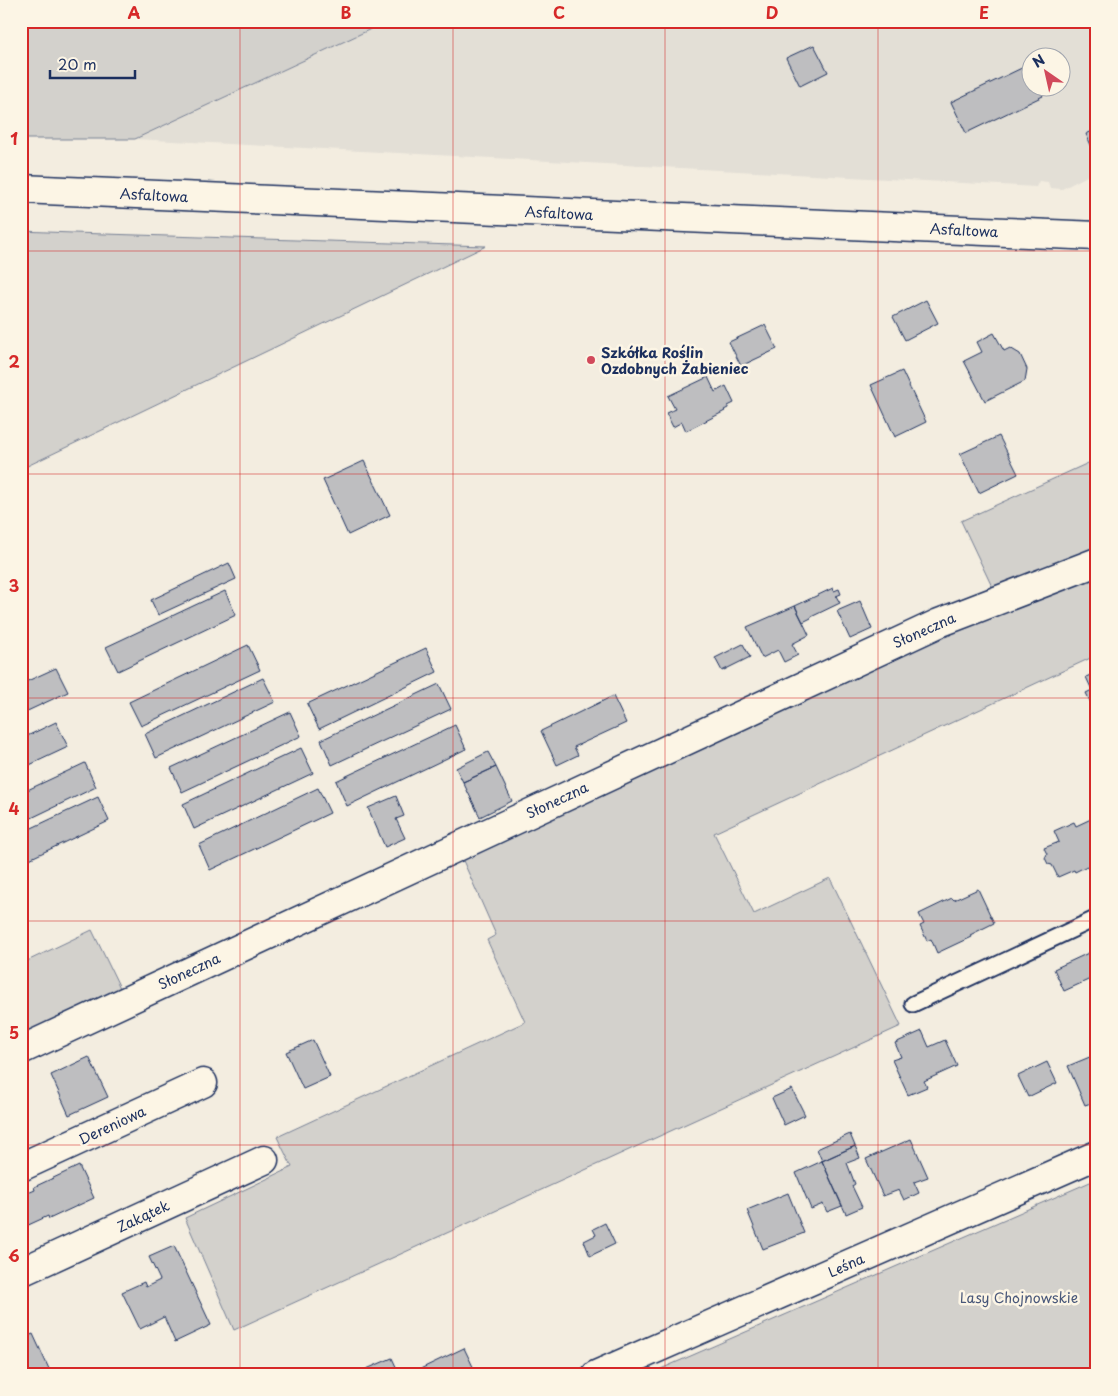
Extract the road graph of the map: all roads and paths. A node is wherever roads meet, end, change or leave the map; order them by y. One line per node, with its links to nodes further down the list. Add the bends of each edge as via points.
1 (21, 189): 2 (street, Asfaltowa)
2 (1097, 236)
3 (1097, 562): 6 (street, Słoneczna, via 939,623)
4 (1097, 918): 5 (lane)
5 (912, 1004)
6 (21, 1050)
7 (203, 1083): 10 (street, Dereniowa)
8 (1097, 1155): 12 (street, Leśna)
9 (264, 1160): 11 (street, Zakątek)
10 (21, 1168)
11 (21, 1272)
12 (596, 1375)

